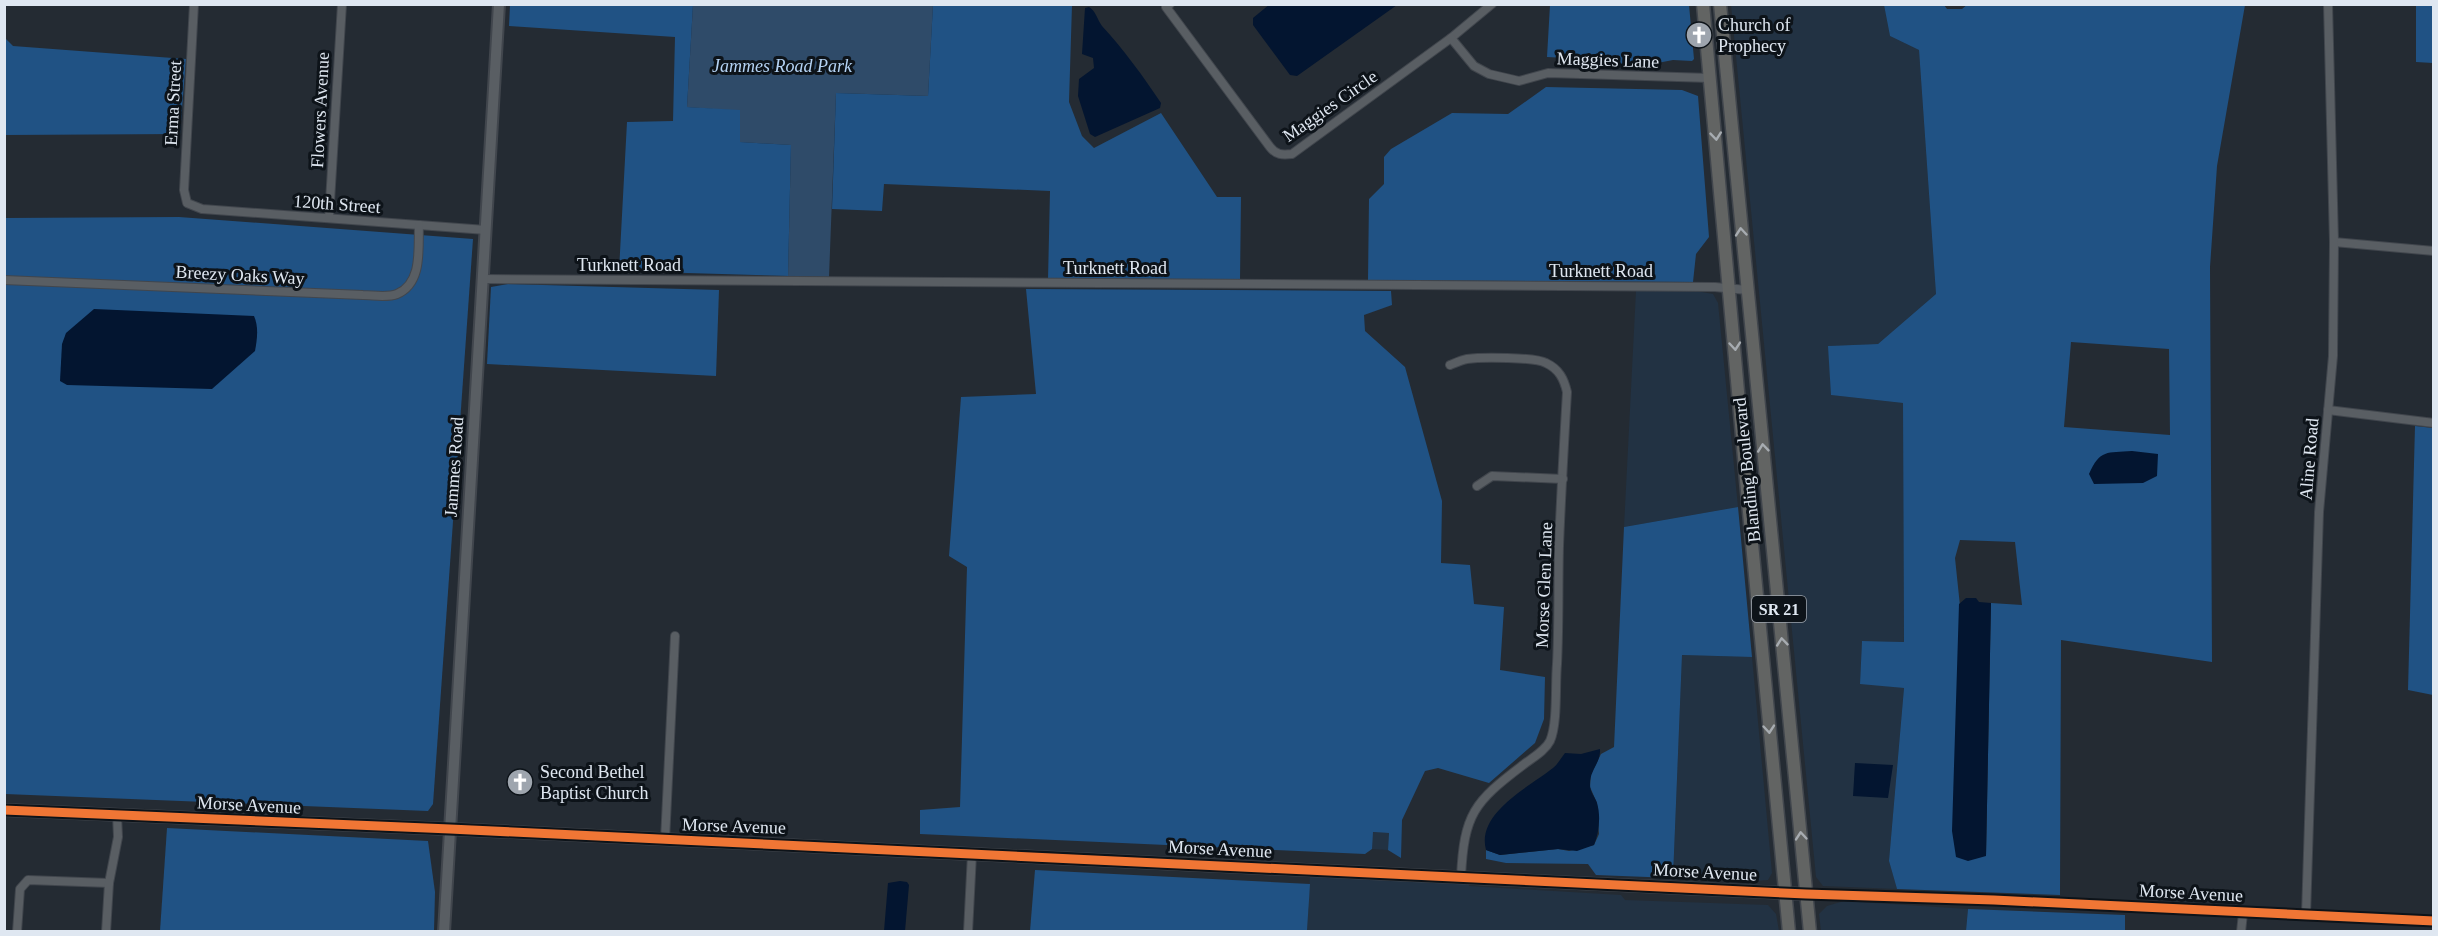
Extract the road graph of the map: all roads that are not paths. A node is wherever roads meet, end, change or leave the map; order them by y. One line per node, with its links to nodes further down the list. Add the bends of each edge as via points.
1 (194, 4): 14 (street, Erma Street, via 184,190)
2 (342, 4): 15 (street, Flowers Avenue)
3 (500, 4): 17 (street, Jammes Road)
4 (1170, 4): 9 (street, Maggies Circle, via 1166,8 1270,147 1284,155 1292,154)
5 (1492, 4): 9 (street, Maggies Circle)
6 (1703, 4): 10 (main road, Blanding Boulevard / SR 21)
7 (1720, 4): 12 (main road, Blanding Boulevard / SR 21)
8 (2328, 4): 18 (street, Aline Road)
9 (1451, 38): 11 (street, Maggies Lane, via 1474,66 1519,81 1548,73)
10 (1707, 38): 11 (main road, Blanding Boulevard / SR 21); 12 (main road, via 1717,70)
11 (1710, 78): 13 (main road, via 1721,93); 22 (main road, Blanding Boulevard / SR 21, one-way to 22)
12 (1728, 83): 13 (main road, Blanding Boulevard / SR 21)
13 (1731, 124): 23 (main road, Blanding Boulevard / SR 21, one-way to 13)
14 (188, 203): 15 (street, 120th Street, via 202,209)
15 (329, 218): 16 (street, 120th Street)
16 (419, 225): 17 (street, 120th Street); 21 (street, Breezy Oaks Way, via 416,272 396,295)
17 (486, 230): 20 (street, Jammes Road)
18 (2334, 242): 19 (street); 25 (street, Aline Road, via 2333,356)
19 (2433, 251)
20 (483, 279): 22 (street, Turknett Road); 36 (street, Jammes Road)
21 (4, 280)
22 (1730, 288): 23 (street, Turknett Road); 30 (main road, Blanding Boulevard / SR 21, one-way to 30)
23 (1747, 290): 29 (main road, Blanding Boulevard / SR 21, one-way to 23)
24 (1450, 365): 27 (street, Morse Glen Lane, via 1468,359 1533,359 1557,369 1567,392)
25 (2328, 410): 26 (street); 44 (street, Aline Road, via 2319,513)
26 (2433, 423)
27 (1563, 479): 28 (street, via 1492,476); 39 (street, Morse Glen Lane, via 1558,643 1550,740 1480,801 1464,840)
28 (1477, 486)
29 (1767, 489): 30 (main road); 32 (main road, Blanding Boulevard / SR 21, one-way to 29)
30 (1747, 491): 33 (main road, Blanding Boulevard / SR 21)
31 (675, 636): 37 (street)
32 (1787, 691): 33 (main road); 42 (main road, Blanding Boulevard / SR 21, one-way to 32)
33 (1766, 692): 41 (main road, Blanding Boulevard / SR 21, one-way to 41)
34 (4, 810): 35 (street, Morse Avenue)
35 (117, 815): 36 (street, Morse Avenue); 40 (street, via 118,837)
36 (450, 829): 37 (street, Morse Avenue); 48 (street, Jammes Road)
37 (665, 840): 38 (street, Morse Avenue)
38 (972, 854): 39 (street, Morse Avenue); 49 (street)
39 (1461, 877): 41 (street, Morse Avenue)
40 (109, 883): 46 (street, via 28,880 20,889); 47 (street)
41 (1786, 893): 42 (street, Morse Avenue); 50 (main road, Blanding Boulevard / SR 21)
42 (1806, 894): 43 (street, Morse Avenue); 51 (main road, Blanding Boulevard / SR 21)
43 (2242, 913): 44 (street, Morse Avenue); 52 (street)
44 (2306, 915): 45 (street, Morse Avenue)
45 (2433, 921)
46 (17, 932)
47 (106, 932)
48 (444, 932)
49 (968, 932)
50 (1789, 932)
51 (1810, 932)
52 (2241, 932)

